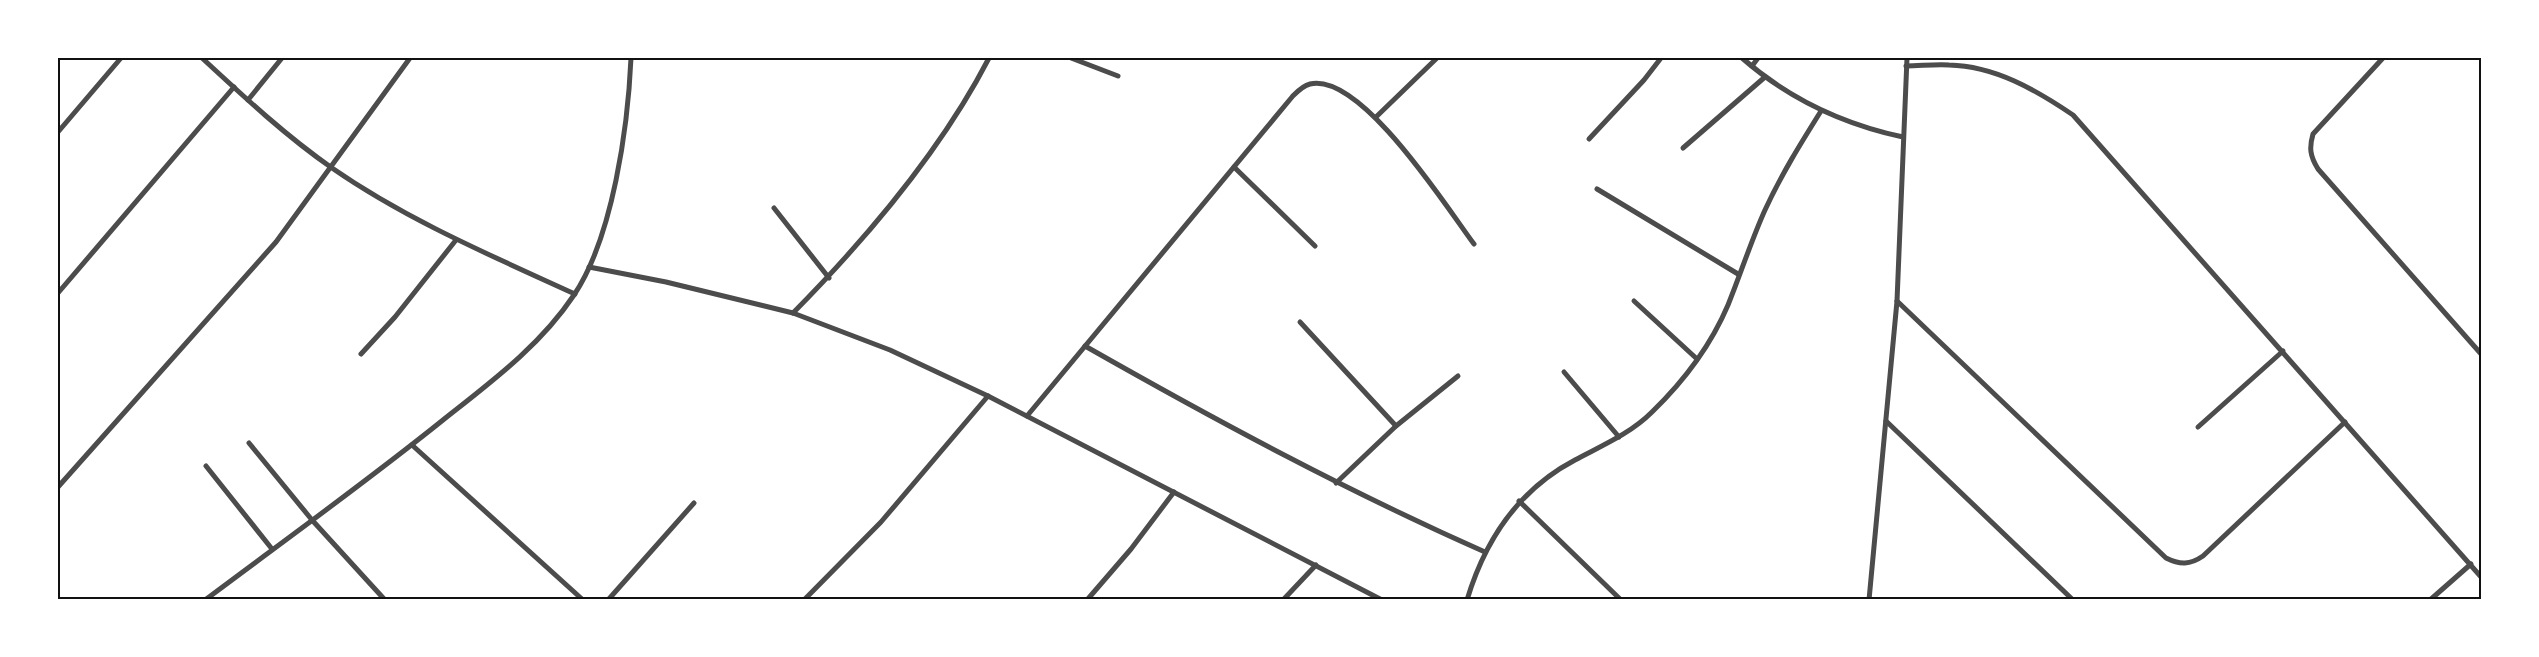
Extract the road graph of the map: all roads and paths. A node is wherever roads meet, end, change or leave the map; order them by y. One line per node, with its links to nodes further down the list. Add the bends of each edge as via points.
1 (121, 58): 22 (street)
2 (202, 58): 18 (street)
3 (282, 58): 19 (street)
4 (410, 58): 27 (street)
5 (631, 58): 33 (street, via 623,138 608,212)
6 (989, 58): 35 (street, via 938,141)
7 (1071, 58): 16 (street)
8 (1438, 58): 21 (street)
9 (1661, 58): 24 (street)
10 (1742, 58): 14 (street)
11 (1758, 58): 14 (street)
12 (1906, 58): 15 (street)
13 (2382, 58): 45 (street, via 2313,134 2309,146 2311,158)
14 (1752, 66): 17 (street)
15 (1906, 66): 23 (street); 43 (street, via 1951,64 1995,73 2036,90 2073,115)
16 (1118, 76)
17 (1765, 78): 20 (street); 25 (street)
18 (234, 87): 19 (street); 36 (street)
19 (248, 100): 27 (street)
20 (1821, 111): 23 (street, via 1875,131); 34 (street, via 1766,207)
21 (1376, 117): 26 (street, via 1343,92 1310,84 1300,88); 31 (street)
22 (58, 132)
23 (1903, 137): 38 (street)
24 (1589, 139)
25 (1683, 148)
26 (1234, 167): 32 (street); 42 (street)
27 (331, 168): 30 (street, via 390,205); 60 (street, via 276,242)
28 (1597, 189): 34 (street)
29 (774, 208): 35 (street)
30 (456, 240): 37 (street); 44 (street)
31 (1474, 244)
32 (1315, 246)
33 (589, 267): 37 (street); 40 (street, via 666,282)
34 (1738, 274): 46 (street, via 1728,305)
35 (828, 278): 40 (street)
36 (58, 293)
37 (574, 294): 57 (street, via 541,338)
38 (1897, 301): 51 (street); 52 (street, via 2166,558 2175,562 2185,564 2203,556)
39 (1634, 302): 46 (street)
40 (793, 314): 49 (street, via 890,350)
41 (1300, 322): 53 (street)
42 (1085, 346): 50 (street); 59 (street, via 1233,430)
43 (2283, 351): 52 (street); 54 (street)
44 (361, 354)
45 (2482, 355)
46 (1697, 359): 55 (street, via 1650,414)
47 (1564, 372): 55 (street)
48 (1458, 376): 53 (street)
49 (988, 396): 50 (street); 74 (street, via 880,522)
50 (1027, 416): 61 (street)
51 (1886, 421): 80 (street); 81 (street)
52 (2345, 422): 67 (street)
53 (1396, 426): 59 (street)
54 (2198, 427)
55 (1619, 437): 62 (street, via 1544,478)
56 (248, 443): 64 (street)
57 (412, 445): 64 (street); 72 (street)
58 (206, 466): 65 (street)
59 (1336, 483): 66 (street)
60 (58, 487)
61 (1174, 492): 68 (street); 75 (street)
62 (1519, 501): 66 (street); 79 (street)
63 (694, 503): 73 (street)
64 (312, 520): 65 (street); 71 (street)
65 (272, 549): 70 (street)
66 (1485, 552): 78 (street)
67 (2471, 564): 69 (street); 82 (street)
68 (1316, 565): 76 (street); 77 (street)
69 (2482, 578)
70 (205, 600)
71 (385, 600)
72 (583, 600)
73 (608, 600)
74 (804, 600)
75 (1087, 600)
76 (1283, 600)
77 (1382, 600)
78 (1467, 600)
79 (1621, 600)
80 (1869, 600)
81 (2073, 600)
82 (2430, 600)

